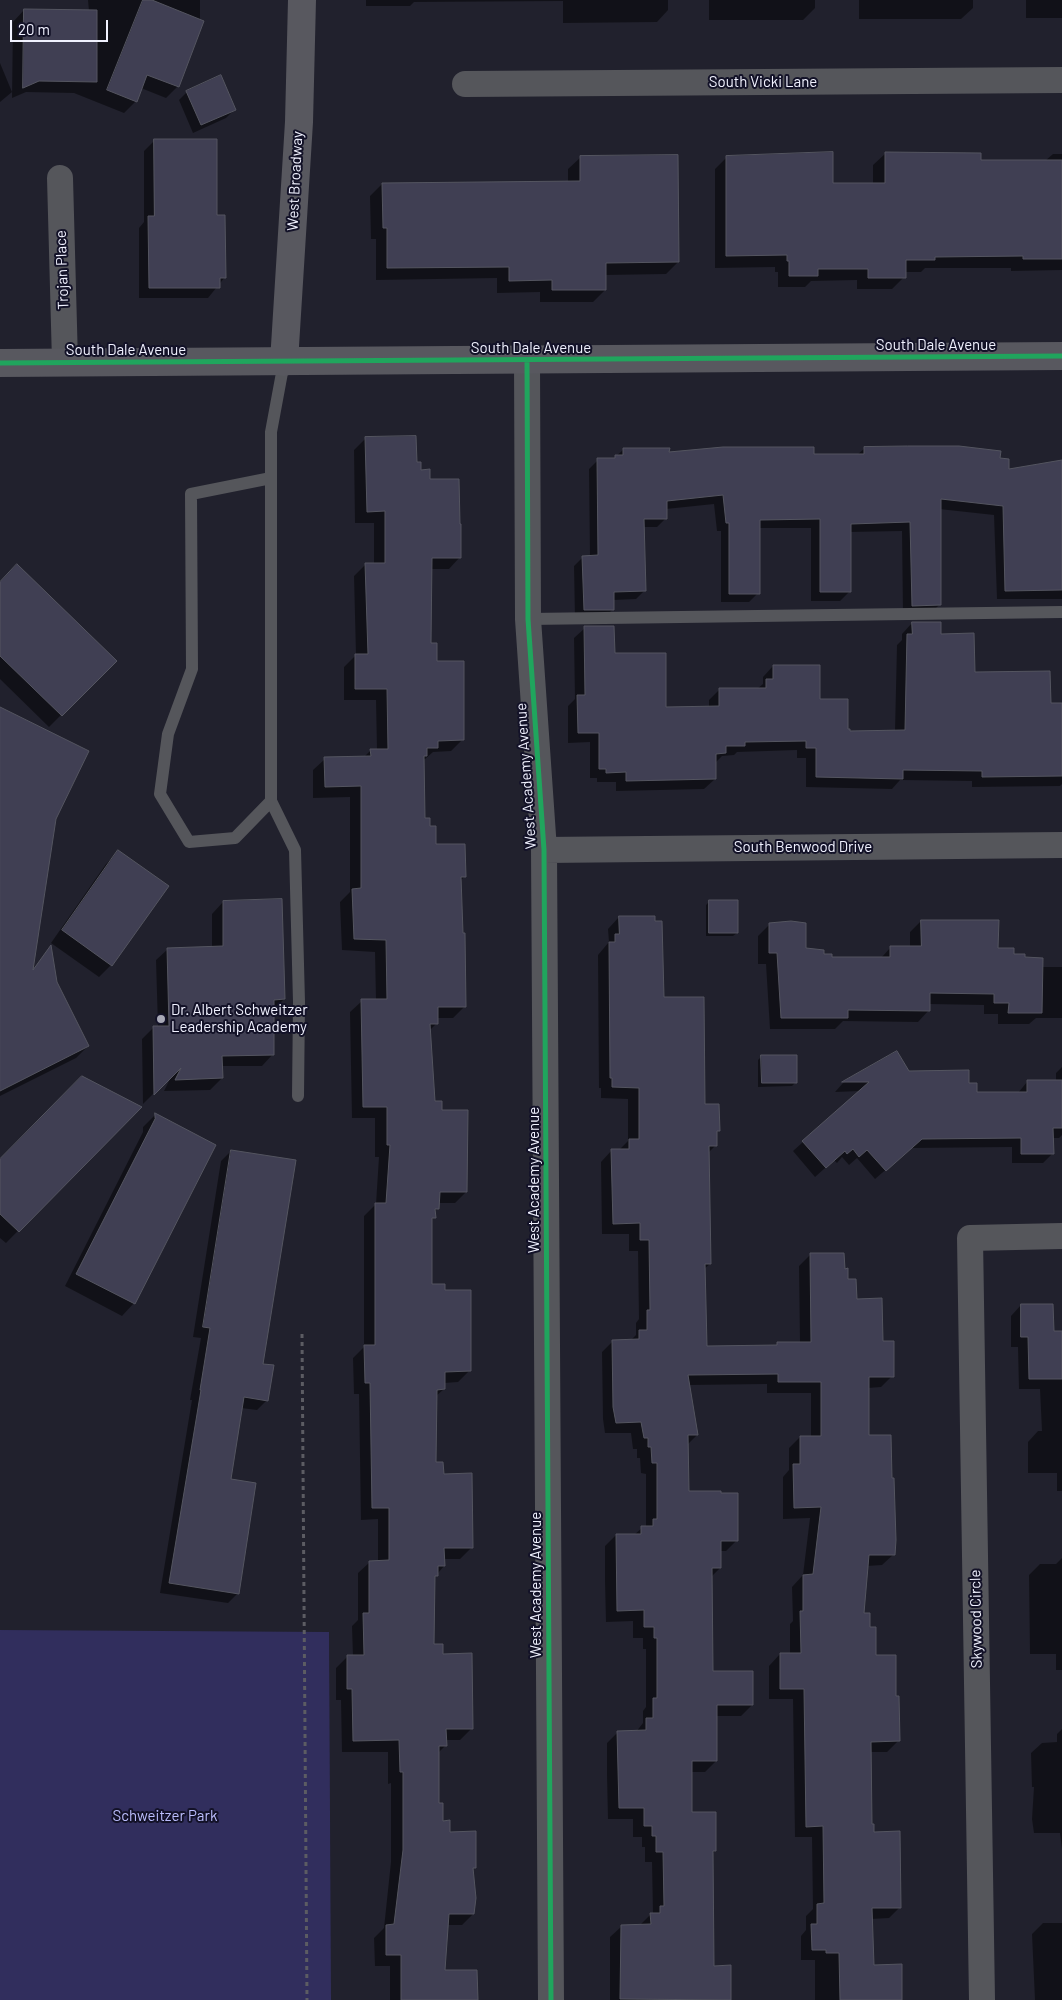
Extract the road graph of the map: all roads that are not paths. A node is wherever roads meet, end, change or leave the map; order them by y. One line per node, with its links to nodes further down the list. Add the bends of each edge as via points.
1 (302, 0): 8 (street, West Broadway, via 299,122)
2 (1062, 80): 3 (street, South Vicki Lane)
3 (465, 84)
4 (60, 178): 7 (street, Trojan Place)
5 (1062, 356): 6 (street, South Dale Avenue)
6 (527, 361): 8 (street, South Dale Avenue); 12 (street, West Academy Avenue)
7 (65, 362): 8 (street, South Dale Avenue); 9 (street, South Dale Avenue)
8 (284, 362): 10 (lane, via 271,432)
9 (0, 363)
10 (271, 478): 13 (lane); 13 (lane, via 191,494 192,669 168,734 160,794 189,842 235,838)
11 (1062, 612): 12 (lane)
12 (528, 619): 15 (street, West Academy Avenue)
13 (271, 801): 16 (lane, via 295,850)
14 (1062, 845): 15 (street, South Benwood Drive)
15 (544, 850): 18 (street, West Academy Avenue)
16 (298, 1096)
17 (1062, 1236): 19 (street, Skywood Circle, via 970,1238)
18 (551, 2000)
19 (982, 2000)

